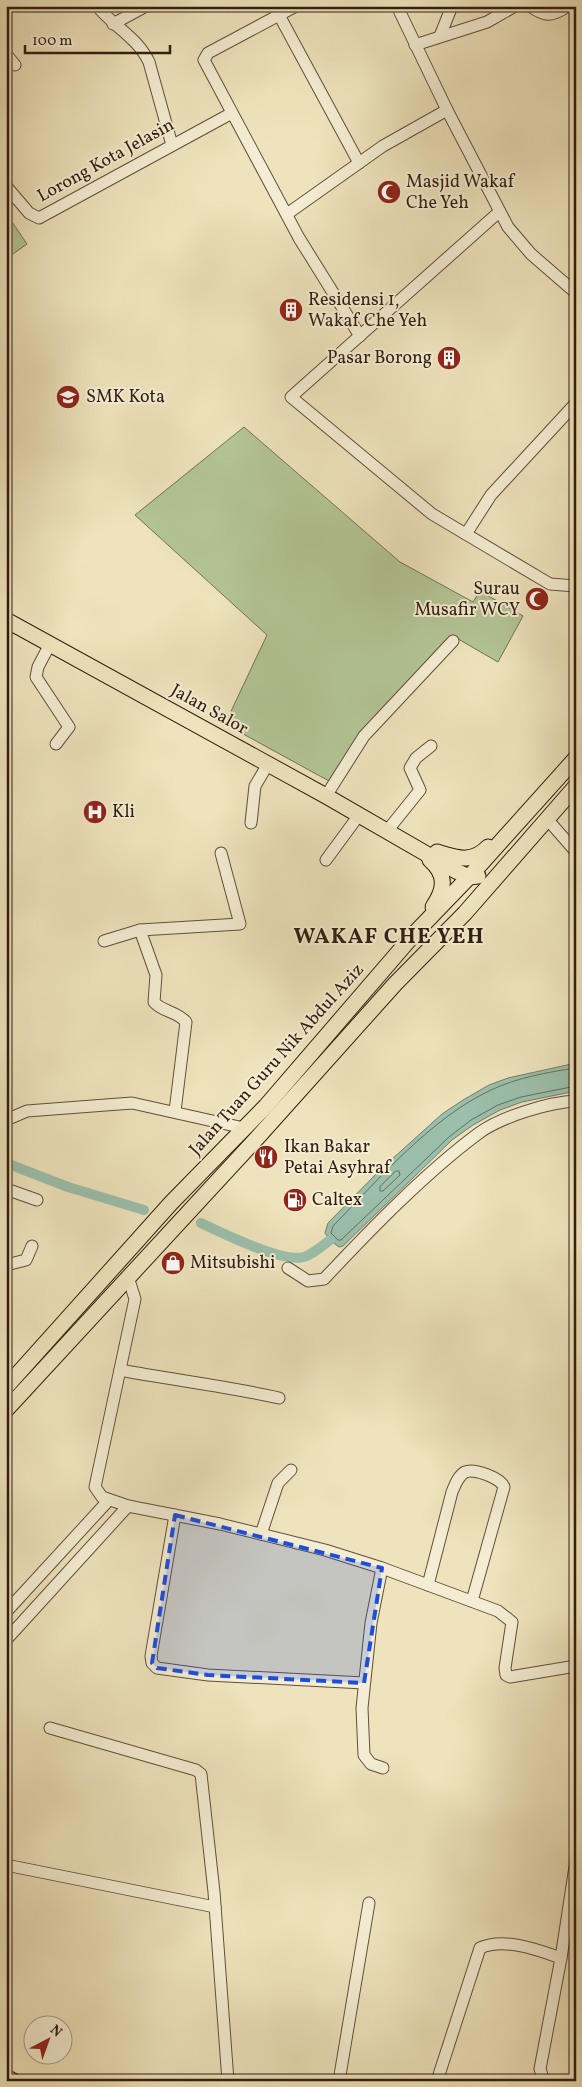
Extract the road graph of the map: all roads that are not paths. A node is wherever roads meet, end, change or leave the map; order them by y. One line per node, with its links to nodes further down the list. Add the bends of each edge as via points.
1 (96, 6): 10 (street)
2 (146, 6): 10 (street)
3 (296, 6): 9 (street)
4 (397, 6): 12 (street)
5 (452, 6): 11 (street)
6 (515, 6): 11 (street, via 487,22)
7 (530, 6): 8 (street, via 550,16)
8 (568, 6)
9 (279, 15): 16 (street, via 205,57 205,63); 18 (street)
10 (113, 24): 17 (street, via 134,39 149,62)
11 (440, 36): 12 (street)
12 (415, 45): 15 (street)
13 (6, 54): 14 (street)
14 (15, 65)
15 (447, 110): 18 (street, via 394,139); 20 (street)
16 (232, 113): 17 (street, Lorong Kota Jelasin); 21 (street)
17 (172, 145): 19 (street, Lorong Kota Jelasin, via 39,218 29,213)
18 (359, 163): 21 (street)
19 (6, 186)
20 (500, 212): 22 (street, via 519,241); 23 (street)
21 (287, 214): 23 (street)
22 (576, 294)
23 (360, 336): 25 (street, via 291,397 432,514)
24 (576, 403): 25 (street, via 491,495)
25 (466, 534): 26 (street, via 550,584)
26 (576, 586)
27 (6, 620): 29 (main road, Jalan Salor)
28 (453, 641): 36 (street, via 364,736)
29 (50, 644): 30 (street, via 36,677 69,727); 33 (main road, Jalan Salor)
30 (56, 744)
31 (431, 746): 41 (street, via 416,758 410,768 420,790)
32 (576, 758): 37 (main road, Jalan Tuan Guru Nik Abdul Aziz)
33 (268, 764): 36 (main road, Jalan Salor); 40 (street, via 255,786)
34 (576, 779): 47 (main road, via 492,868)
35 (576, 786): 39 (main road, Jalan Tuan Guru Nik Abdul Aziz)
36 (326, 796): 38 (main road, Jalan Salor)
37 (530, 810): 43 (main road, via 475,858 457,858); 47 (main road, Jalan Tuan Guru Nik Abdul Aziz)
38 (359, 815): 41 (main road, Jalan Salor); 46 (street)
39 (548, 820): 44 (street); 51 (main road, Jalan Tuan Guru Nik Abdul Aziz, via 465,913)
40 (250, 823)
41 (390, 833): 42 (main road, Jalan Salor); 43 (main road, Jalan Salor)
42 (417, 849): 47 (main road, Jalan Salor); 49 (main road, via 437,866 444,881 440,897)
43 (437, 852): 47 (main road, Jalan Salor, via 461,866)
44 (576, 852)
45 (221, 853): 48 (street, via 240,924)
46 (326, 860)
47 (469, 877): 49 (main road, Jalan Tuan Guru Nik Abdul Aziz); 51 (main road, via 467,896)
48 (140, 930): 50 (street); 53 (street, via 156,975 154,1002 180,1015 186,1022)
49 (415, 932): 55 (main road, Jalan Tuan Guru Nik Abdul Aziz)
50 (104, 941)
51 (395, 984): 61 (main road, Jalan Tuan Guru Nik Abdul Aziz)
52 (576, 1101): 60 (street, via 519,1114 480,1132 418,1186 324,1279 308,1281)
53 (175, 1111): 54 (street, via 132,1103 27,1111); 55 (street)
54 (6, 1120)
55 (244, 1128): 63 (main road, Jalan Tuan Guru Nik Abdul Aziz, via 166,1209)
56 (6, 1189): 57 (street)
57 (36, 1200)
58 (32, 1246): 59 (street, via 26,1260)
59 (6, 1265)
60 (288, 1268)
61 (128, 1277): 62 (street, via 135,1299); 65 (main road, Jalan Tuan Guru Nik Abdul Aziz)
62 (120, 1370): 64 (street); 67 (street, via 95,1487)
63 (6, 1387)
64 (280, 1398)
65 (6, 1410)
66 (291, 1470): 70 (street, via 278,1483)
67 (108, 1501): 68 (street); 74 (street)
68 (128, 1506): 69 (street); 75 (street)
69 (175, 1515): 70 (street); 77 (street, via 151,1656 157,1668 208,1675)
70 (261, 1534): 71 (street)
71 (382, 1568): 72 (street); 77 (street)
72 (428, 1585): 73 (street); 73 (street, via 452,1492 458,1479 473,1471 500,1481 504,1487)
73 (472, 1601): 76 (street, via 498,1610 512,1622 506,1675 515,1677)
74 (6, 1612)
75 (6, 1640)
76 (576, 1666)
77 (364, 1683): 79 (street, via 364,1755 370,1764)
78 (50, 1728): 83 (street, via 199,1772 202,1776)
79 (382, 1768)
80 (576, 1860): 84 (street)
81 (6, 1865): 83 (street)
82 (369, 1903): 88 (street)
83 (215, 1907): 87 (street)
84 (561, 1958): 89 (street, via 510,1945 480,1948); 90 (street, via 540,2069)
85 (6, 2077): 86 (main road)
86 (13, 2081)
87 (228, 2081)
88 (339, 2081)
89 (437, 2081)
90 (544, 2081)

